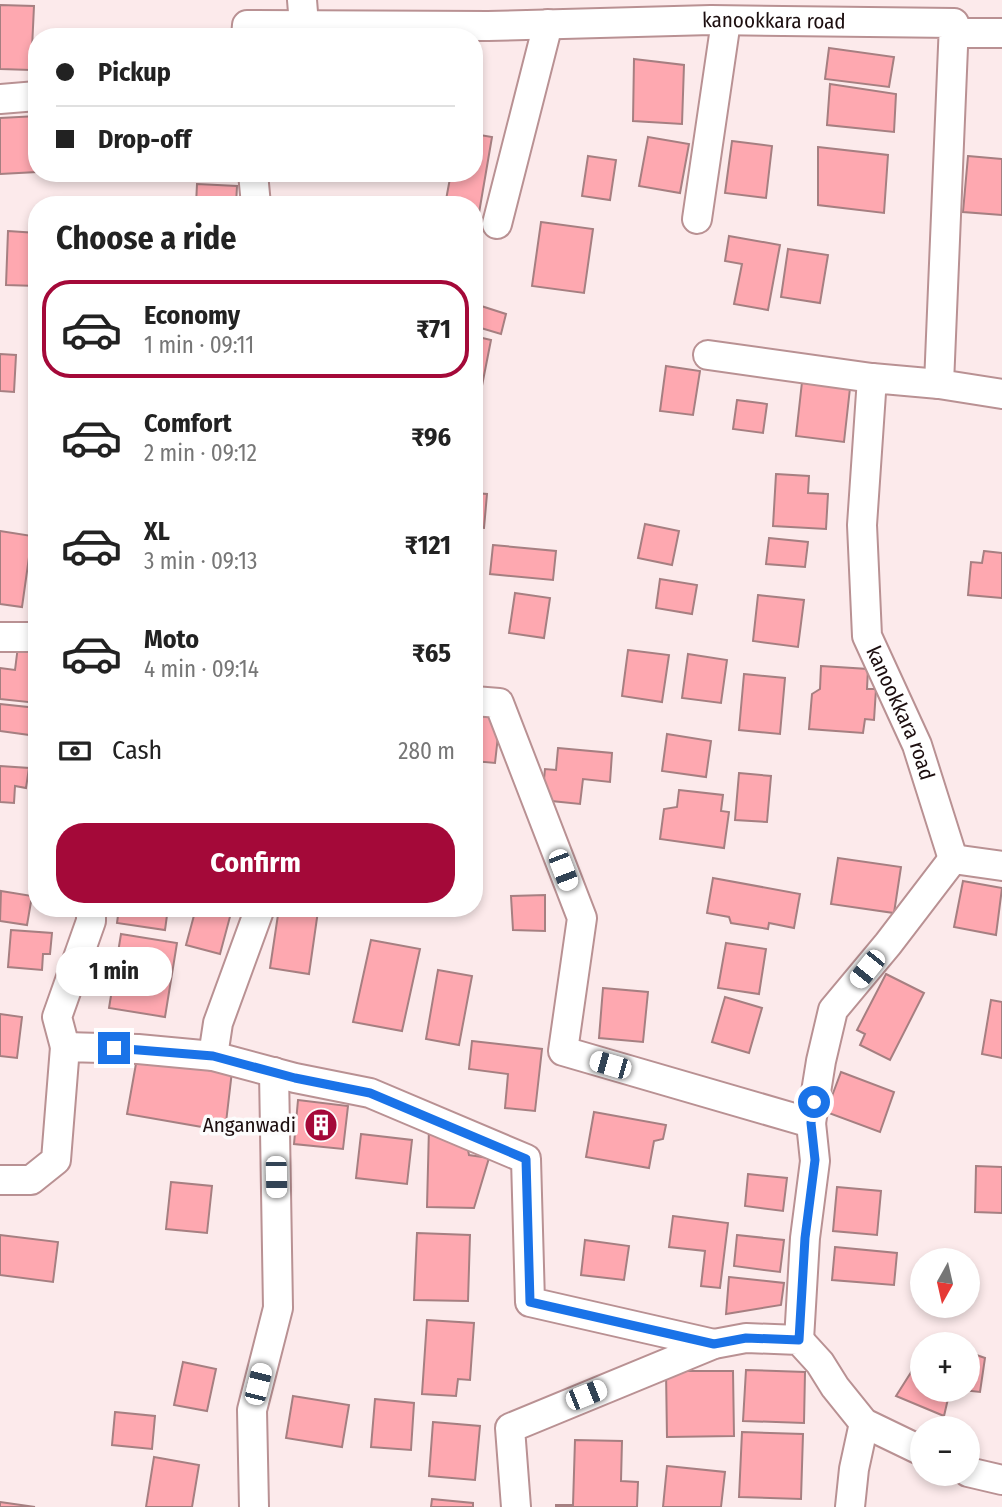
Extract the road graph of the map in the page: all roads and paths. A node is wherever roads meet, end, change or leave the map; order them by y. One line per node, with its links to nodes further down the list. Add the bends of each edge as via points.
1 (863, 11): 3 (street, kanookkara road); 4 (street, kanookkara road)
2 (303, 12): 5 (street, kanookkara road); 6 (street, kanookkara road)
3 (954, 19): 7 (street, kanookkara road); 14 (street)
4 (726, 21): 5 (street, kanookkara road); 10 (street)
5 (548, 24): 11 (street)
6 (247, 28)
7 (1002, 33)
8 (28, 97): 9 (street)
9 (0, 99)
10 (696, 219)
11 (497, 224)
12 (708, 355): 13 (street)
13 (872, 378): 14 (street); 19 (street, kanookkara road, via 862,525 867,636 917,745)
14 (939, 384): 15 (street)
15 (1002, 394)
16 (0, 637): 17 (street)
17 (28, 637)
18 (483, 702): 26 (street, via 499,703 582,918 563,1051)
19 (953, 859): 20 (street); 26 (street, via 833,1010)
20 (1002, 866)
21 (91, 917): 23 (street, via 57,1017)
22 (257, 917): 24 (street, via 218,1023)
23 (65, 1047): 24 (street); 27 (street, via 56,1160 31,1181)
24 (213, 1056): 25 (street)
25 (274, 1072): 29 (street, via 370,1093 526,1159 530,1302); 34 (street, via 278,1308 252,1410)
26 (811, 1123): 28 (street, via 815,1160)
27 (0, 1180)
28 (799, 1340): 29 (street, via 746,1338); 30 (street)
29 (714, 1344): 35 (street, via 510,1428)
30 (864, 1423): 31 (street); 36 (street)
31 (910, 1445)
32 (980, 1475): 33 (street)
33 (1002, 1480)
34 (254, 1507)
35 (516, 1507)
36 (850, 1507)

